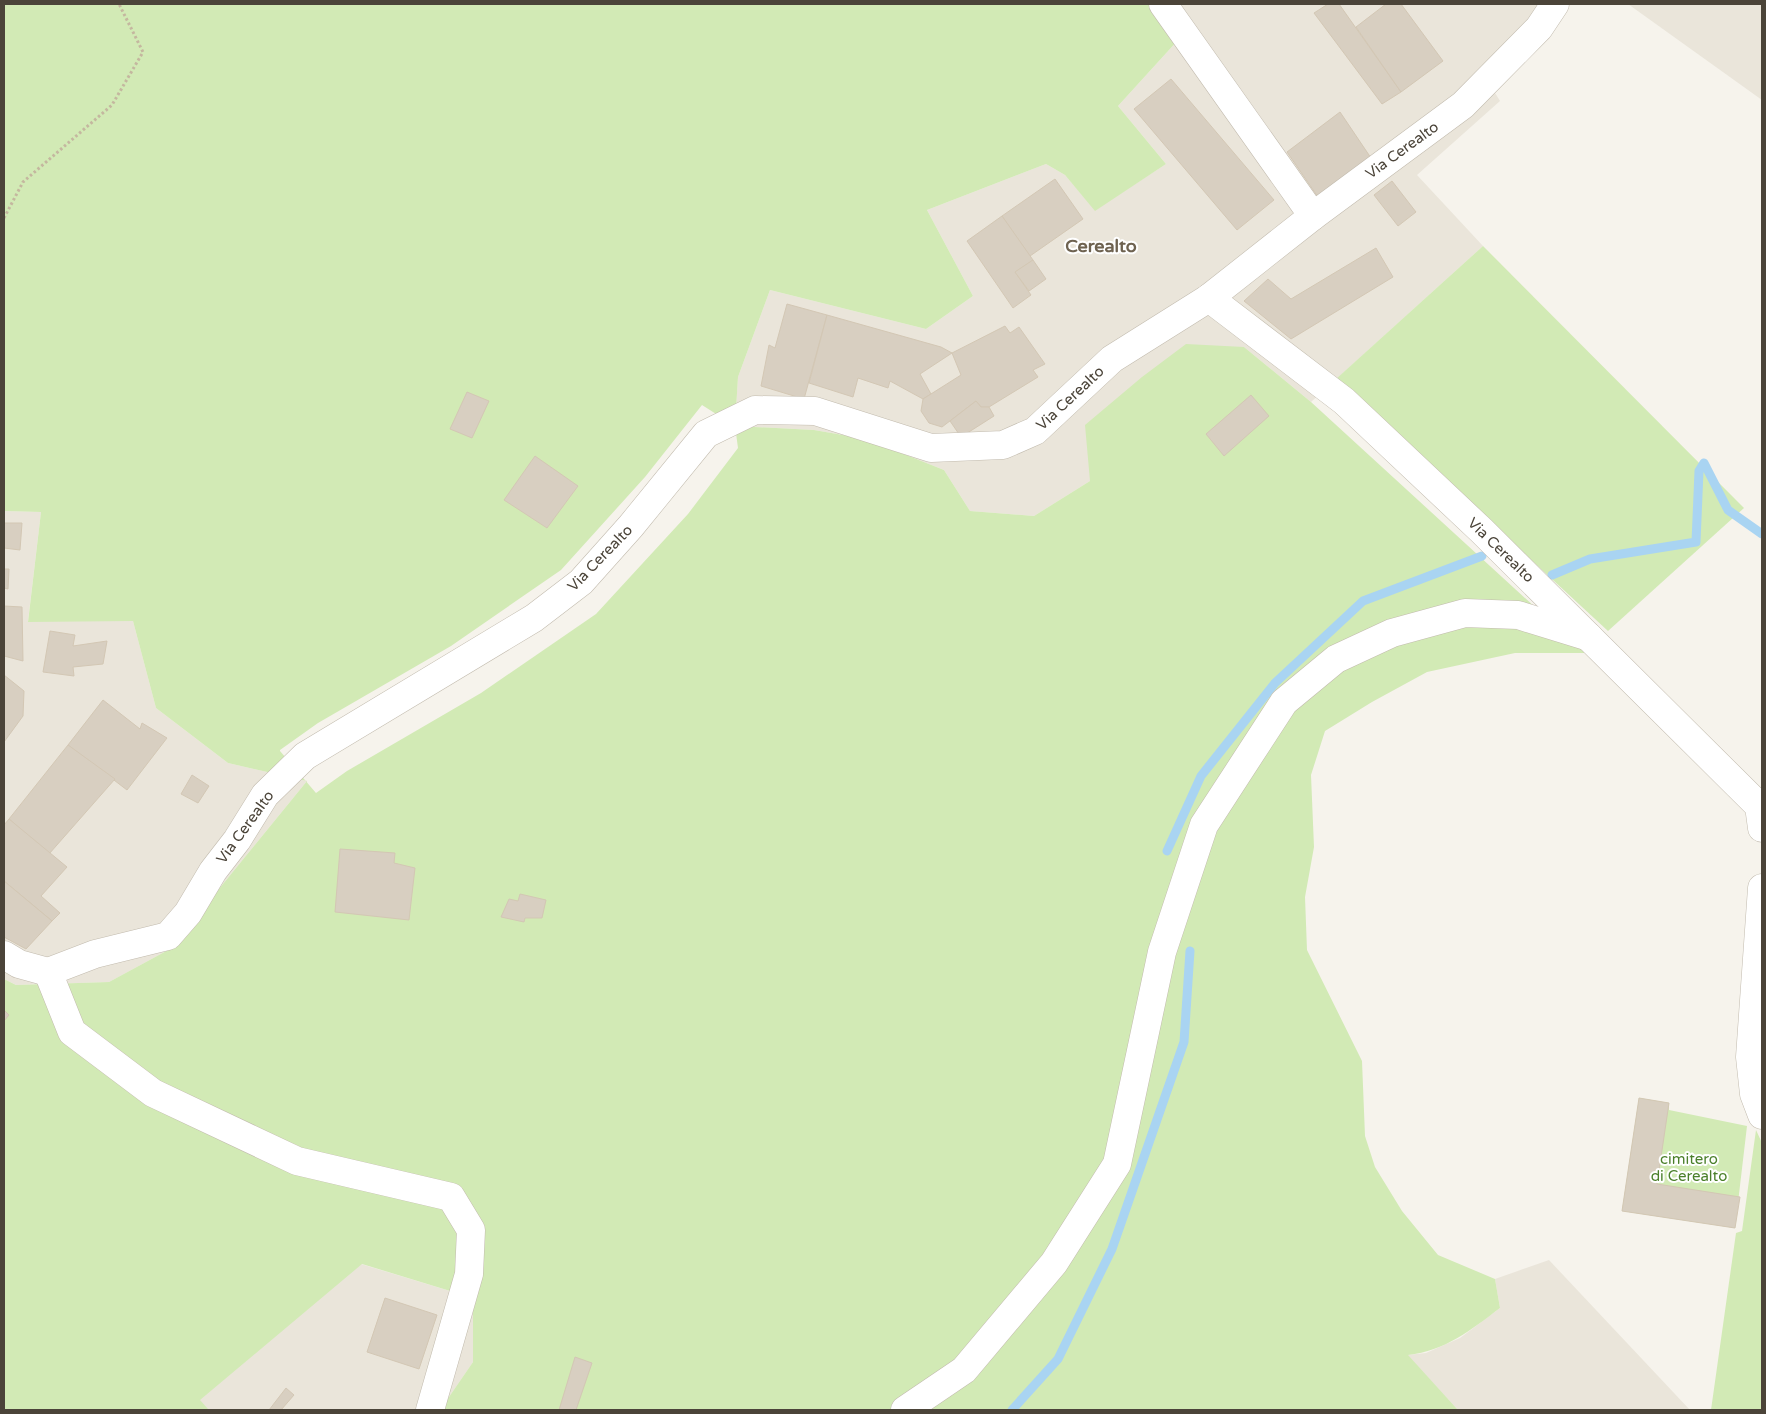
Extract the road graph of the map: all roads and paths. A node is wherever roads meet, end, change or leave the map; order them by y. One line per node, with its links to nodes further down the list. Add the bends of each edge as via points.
1 (119, 4): 5 (path, via 143,52 112,105 23,182)
2 (1163, 4): 4 (street)
3 (1556, 4): 4 (street, Via Cerealto, via 1539,28 1463,105)
4 (1313, 216): 6 (street, Via Cerealto)
5 (4, 218)
6 (1209, 298): 7 (street, Via Cerealto, via 1344,401); 11 (street, Via Cerealto, via 1112,358 1035,431 1003,446 931,448 815,411 755,410 706,434 581,582 534,618 306,756 265,795 188,913 168,936 95,954)
7 (1589, 637): 8 (street, Via Cerealto, via 1758,806); 14 (street, via 1518,615 1465,614 1392,633 1336,660 1284,702 1204,825 1162,952 1117,1164 1054,1263 964,1370)
8 (1762, 828)
9 (1762, 888): 12 (street, via 1750,1057 1754,1094)
10 (4, 955): 11 (street, via 19,964)
11 (48, 972): 13 (street, via 72,1032 153,1093 297,1161 450,1197 471,1230 469,1274)
12 (1762, 1115)
13 (430, 1410)
14 (905, 1410)

